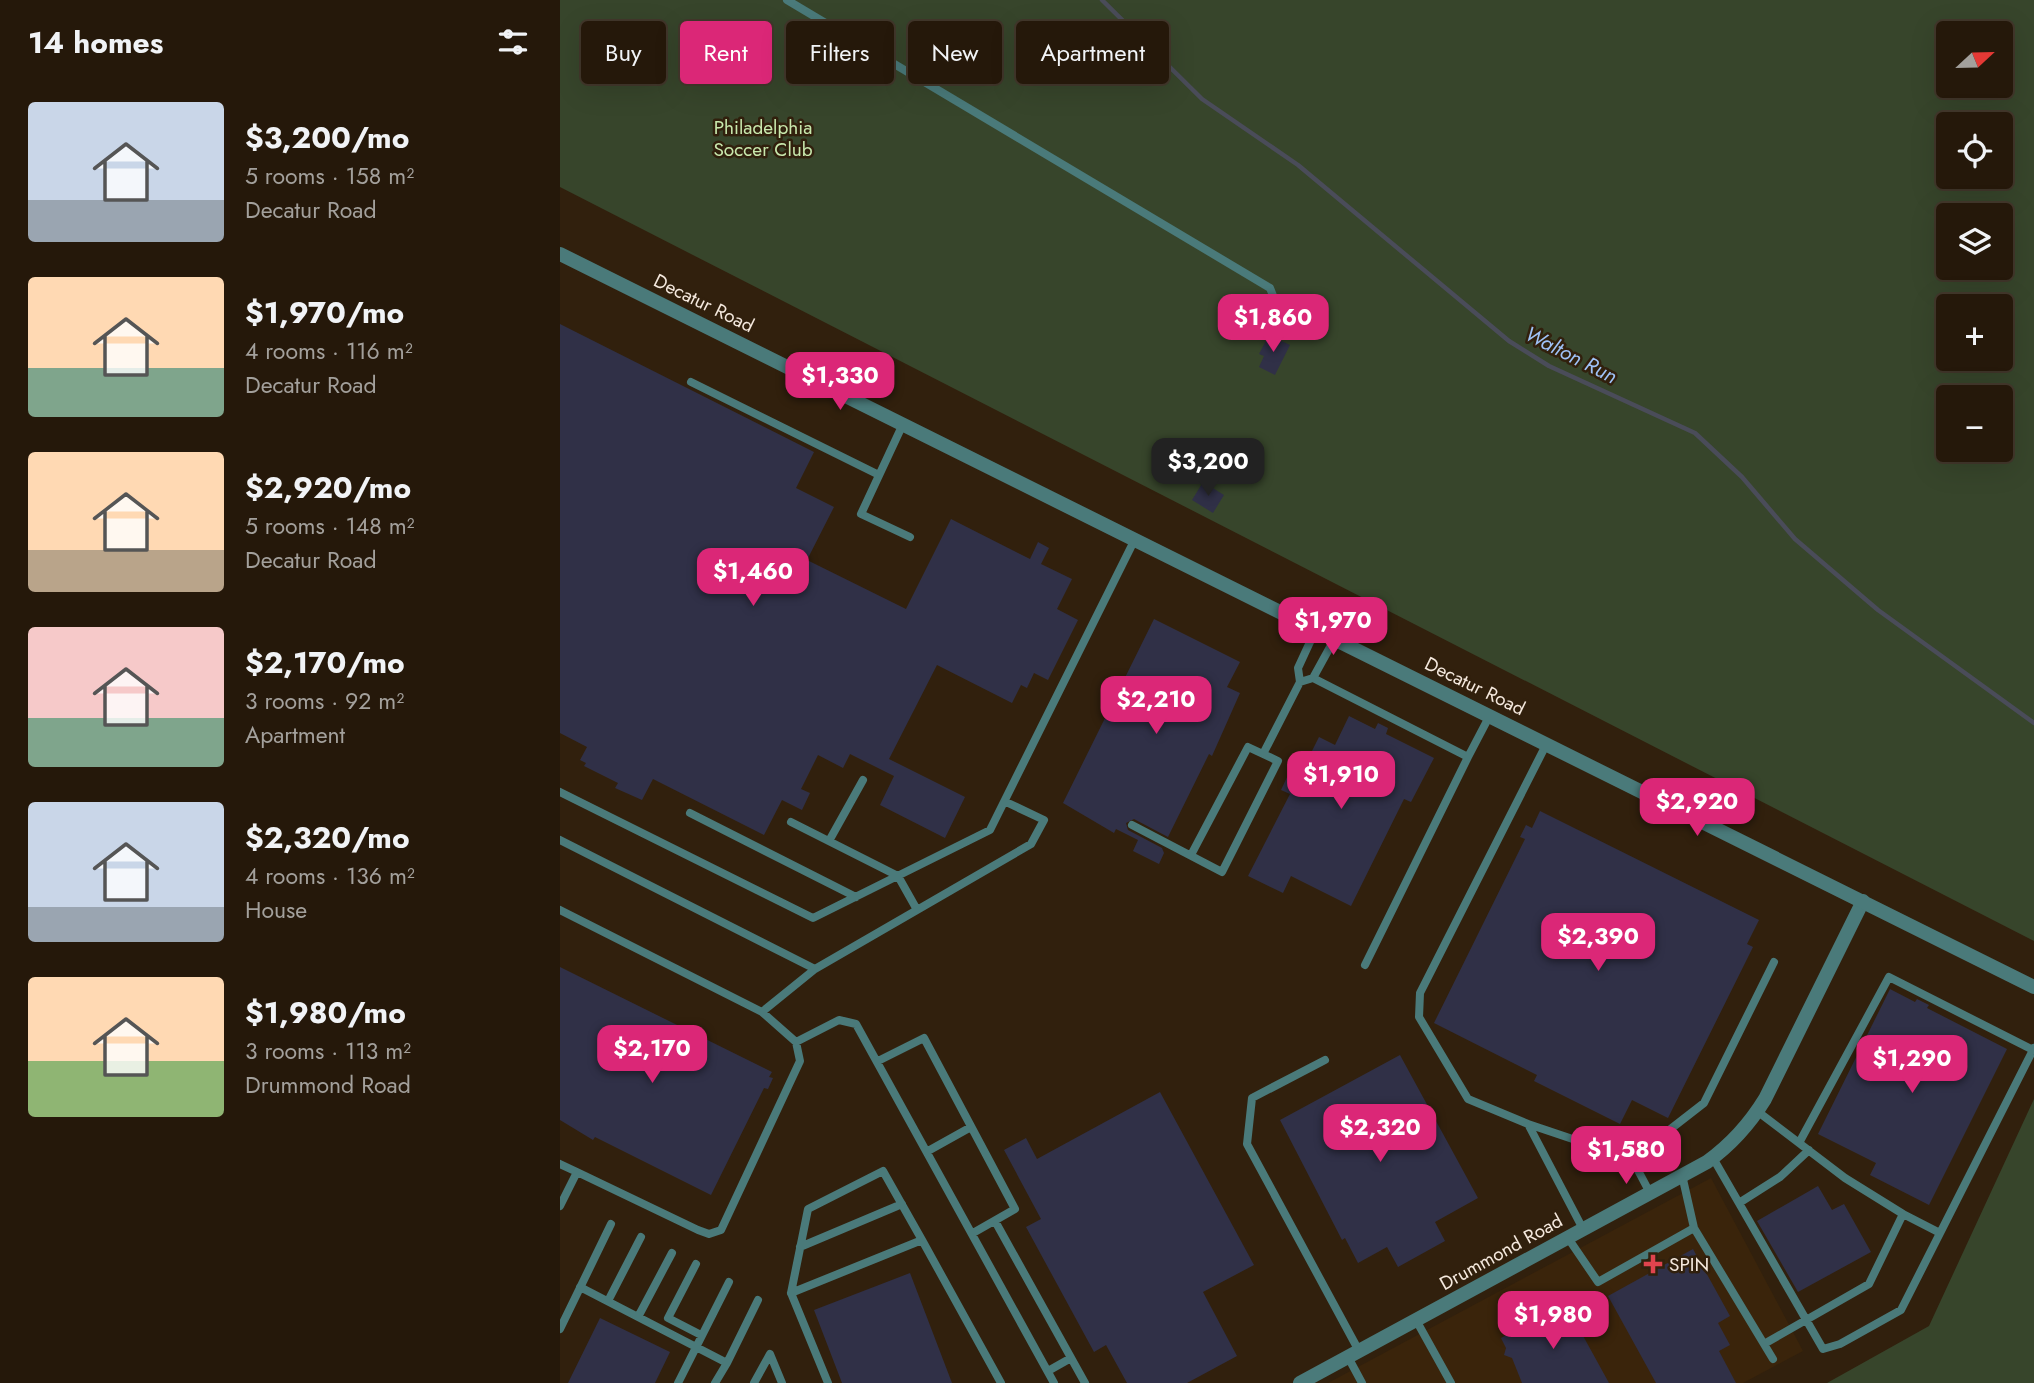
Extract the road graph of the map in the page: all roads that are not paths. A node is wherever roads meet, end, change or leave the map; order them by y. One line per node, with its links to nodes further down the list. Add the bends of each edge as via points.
1 (787, 0): 3 (lane, via 1270,288 1277,306)
2 (560, 254): 5 (street, Decatur Road)
3 (1271, 322)
4 (691, 382): 6 (lane)
5 (903, 424): 6 (lane); 8 (street, Decatur Road)
6 (879, 475): 7 (lane, via 861,514)
7 (910, 537)
8 (1135, 539): 9 (street, Decatur Road); 19 (lane)
9 (1316, 629): 10 (street, Decatur Road); 12 (lane, via 1298,668)
10 (1335, 638): 11 (lane); 13 (street, Decatur Road)
11 (1313, 678): 12 (lane); 16 (lane)
12 (1300, 682): 15 (lane)
13 (1490, 715): 14 (street, Decatur Road); 16 (lane)
14 (1547, 743): 28 (street, Decatur Road); 41 (lane, via 1420,993 1419,1017 1468,1099)
15 (1263, 754): 25 (lane, via 1248,747); 25 (lane, via 1278,761 1222,872)
16 (1468, 757): 32 (lane)
17 (863, 780): 24 (lane)
18 (560, 792): 27 (lane, via 813,918)
19 (1006, 802): 26 (lane, via 990,830); 29 (lane, via 1044,820 1031,844)
20 (690, 813): 27 (lane)
21 (791, 822): 24 (lane)
22 (1132, 825): 25 (lane)
23 (560, 840): 33 (lane)
24 (829, 841): 26 (lane)
25 (1191, 855)
26 (898, 876): 27 (lane); 29 (lane)
27 (856, 897)
28 (1863, 901): 34 (street, Decatur Road); 40 (street, Drummond Road)
29 (916, 908): 33 (lane)
30 (560, 910): 35 (lane)
31 (1774, 961): 47 (lane, via 1704,1103)
32 (1365, 965)
33 (815, 970): 35 (lane)
34 (2034, 987)
35 (762, 1012): 36 (lane)
36 (796, 1042): 39 (lane, via 839,1020 856,1024); 49 (lane, via 800,1061 720,1230 709,1234 698,1230)
37 (2034, 1049): 43 (lane, via 1889,977); 61 (lane)
38 (1325, 1060): 80 (lane, via 1252,1098 1247,1144)
39 (878, 1061): 42 (lane, via 924,1038); 45 (lane)
40 (1757, 1111): 43 (lane); 46 (street, Drummond Road)
41 (1528, 1124): 47 (lane); 59 (lane)
42 (971, 1127): 45 (lane); 56 (lane, via 1015,1209)
43 (1799, 1143): 44 (lane)
44 (1809, 1150): 52 (lane, via 1780,1177); 55 (lane)
45 (928, 1152): 60 (lane)
46 (1713, 1158): 50 (street, Drummond Road); 52 (lane)
47 (1632, 1159): 51 (lane)
48 (560, 1164): 49 (lane)
49 (577, 1172): 54 (lane)
50 (1682, 1175): 51 (street, Drummond Road); 58 (lane)
51 (1650, 1193): 59 (street, Drummond Road)
52 (1739, 1203): 74 (lane)
53 (902, 1204): 64 (lane); 65 (lane); 65 (lane, via 883,1171 808,1209)
54 (560, 1206)
55 (1903, 1214): 61 (lane); 74 (lane, via 1869,1284)
56 (995, 1220): 60 (lane); 81 (lane)
57 (611, 1224): 69 (lane)
58 (1694, 1228): 63 (lane, via 1598,1282); 78 (lane)
59 (1583, 1229): 63 (street, Drummond Road)
60 (973, 1233): 84 (lane)
61 (1940, 1233): 74 (lane, via 1901,1310 1823,1349)
62 (641, 1237): 72 (lane)
63 (1568, 1237): 75 (street, Drummond Road)
64 (922, 1240): 70 (lane); 90 (lane)
65 (800, 1247): 70 (lane)
66 (672, 1253): 73 (lane)
67 (696, 1264): 77 (lane, via 668,1318)
68 (729, 1282): 77 (lane)
69 (580, 1287): 72 (lane); 76 (lane)
70 (791, 1293): 89 (lane)
71 (758, 1300): 83 (lane)
72 (608, 1301): 73 (lane)
73 (638, 1317): 79 (lane)
74 (1805, 1319): 78 (lane)
75 (1416, 1320): 80 (street, Drummond Road); 95 (lane)
76 (560, 1329)
77 (701, 1335): 79 (lane)
78 (1765, 1344): 82 (lane)
79 (696, 1347): 83 (lane); 85 (lane)
80 (1353, 1354): 93 (street, Drummond Road); 94 (lane)
81 (1071, 1359): 84 (lane); 92 (lane)
82 (1773, 1359)
83 (727, 1363): 86 (lane)
84 (1048, 1371): 91 (lane)
85 (678, 1383)
86 (715, 1383)
87 (754, 1383): 88 (lane, via 770,1354)
88 (782, 1383)
89 (828, 1383)
90 (1001, 1383)
91 (1054, 1383)
92 (1085, 1383)
93 (1300, 1383)
94 (1362, 1383)
95 (1451, 1383)

